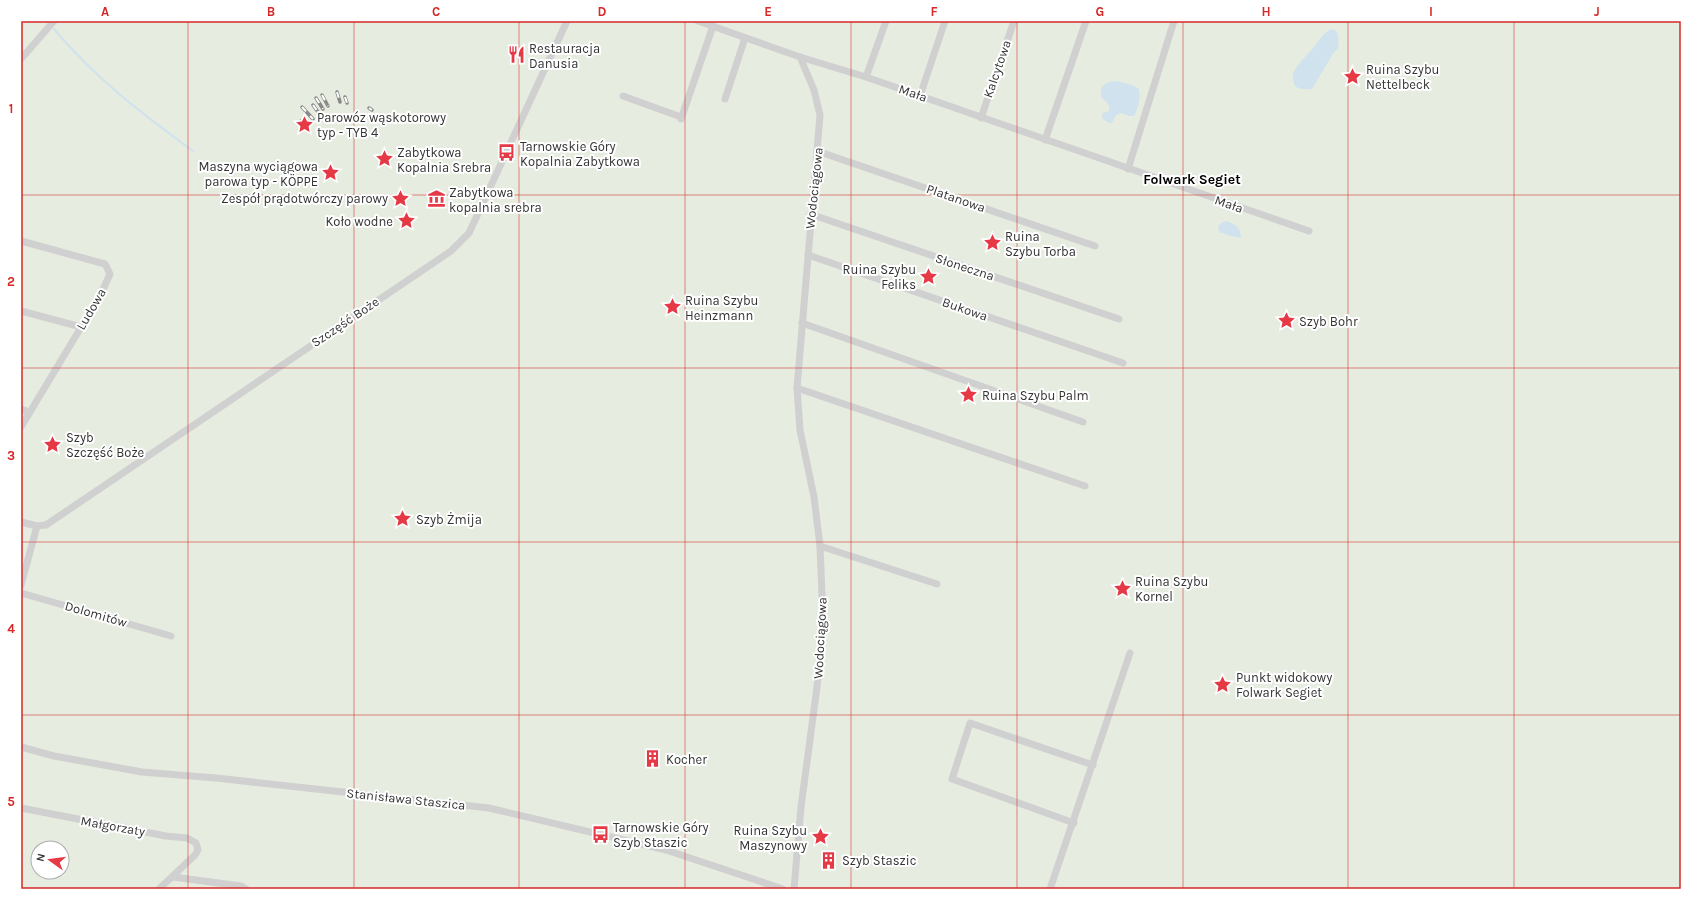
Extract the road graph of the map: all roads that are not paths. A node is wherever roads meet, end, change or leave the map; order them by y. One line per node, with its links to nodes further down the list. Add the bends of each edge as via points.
1 (54, 21): 12 (street)
2 (567, 21): 38 (street, Szczęść Boże, via 472,226 460,243 46,525)
3 (698, 21): 9 (street, Mała)
4 (886, 21): 13 (street)
5 (945, 21): 15 (street)
6 (1014, 21): 17 (street, Kalcytowa)
7 (1086, 21): 18 (street)
8 (1174, 21): 20 (street)
9 (709, 24): 10 (street, Mała); 14 (street, via 681,118)
10 (745, 38): 11 (street, Mała); 16 (street)
11 (800, 57): 13 (street, Mała); 19 (street, Wodociągowa, via 818,101 820,115)
12 (21, 59)
13 (866, 77): 15 (street, Mała)
14 (623, 96)
15 (920, 96): 17 (street, Mała)
16 (725, 99)
17 (981, 118): 18 (street, Mała)
18 (1045, 140): 20 (street, Mała)
19 (817, 151): 21 (street, Wodociągowa); 24 (street, Platanowa)
20 (1128, 169): 22 (street, Mała)
21 (810, 214): 25 (street, Wodociągowa); 27 (street, Słoneczna)
22 (1309, 231)
23 (21, 241): 29 (street, Ludowa, via 105,264 110,274)
24 (1095, 246)
25 (808, 255): 28 (street, Wodociągowa); 30 (street, Bukowa)
26 (21, 311): 29 (street)
27 (1119, 319)
28 (802, 323): 31 (street, Wodociągowa); 34 (street)
29 (81, 327): 33 (street, Ludowa)
30 (1123, 362)
31 (797, 388): 36 (street); 39 (street, Wodociągowa, via 800,430 814,497)
32 (21, 409): 33 (street)
33 (29, 412): 35 (street, Ludowa)
34 (1083, 422)
35 (21, 427)
36 (1085, 486)
37 (21, 522): 38 (street)
38 (37, 526): 41 (street)
39 (820, 546): 40 (street); 53 (street, Wodociągowa, via 823,620)
40 (937, 584)
41 (21, 585)
42 (21, 593): 43 (street, Dolomitów)
43 (171, 636)
44 (1130, 653): 46 (street)
45 (21, 747): 52 (street, Stanisława Staszica, via 54,756 142,772 489,808 666,850)
46 (1093, 765): 48 (street); 48 (street, via 970,723 952,779)
47 (21, 808): 49 (street, Małgorzaty, via 187,838 196,842 198,850)
48 (1074, 823): 54 (street)
49 (173, 877): 50 (street); 51 (street, via 241,886)
50 (159, 889)
51 (246, 889)
52 (784, 889)
53 (794, 889)
54 (1050, 889)

